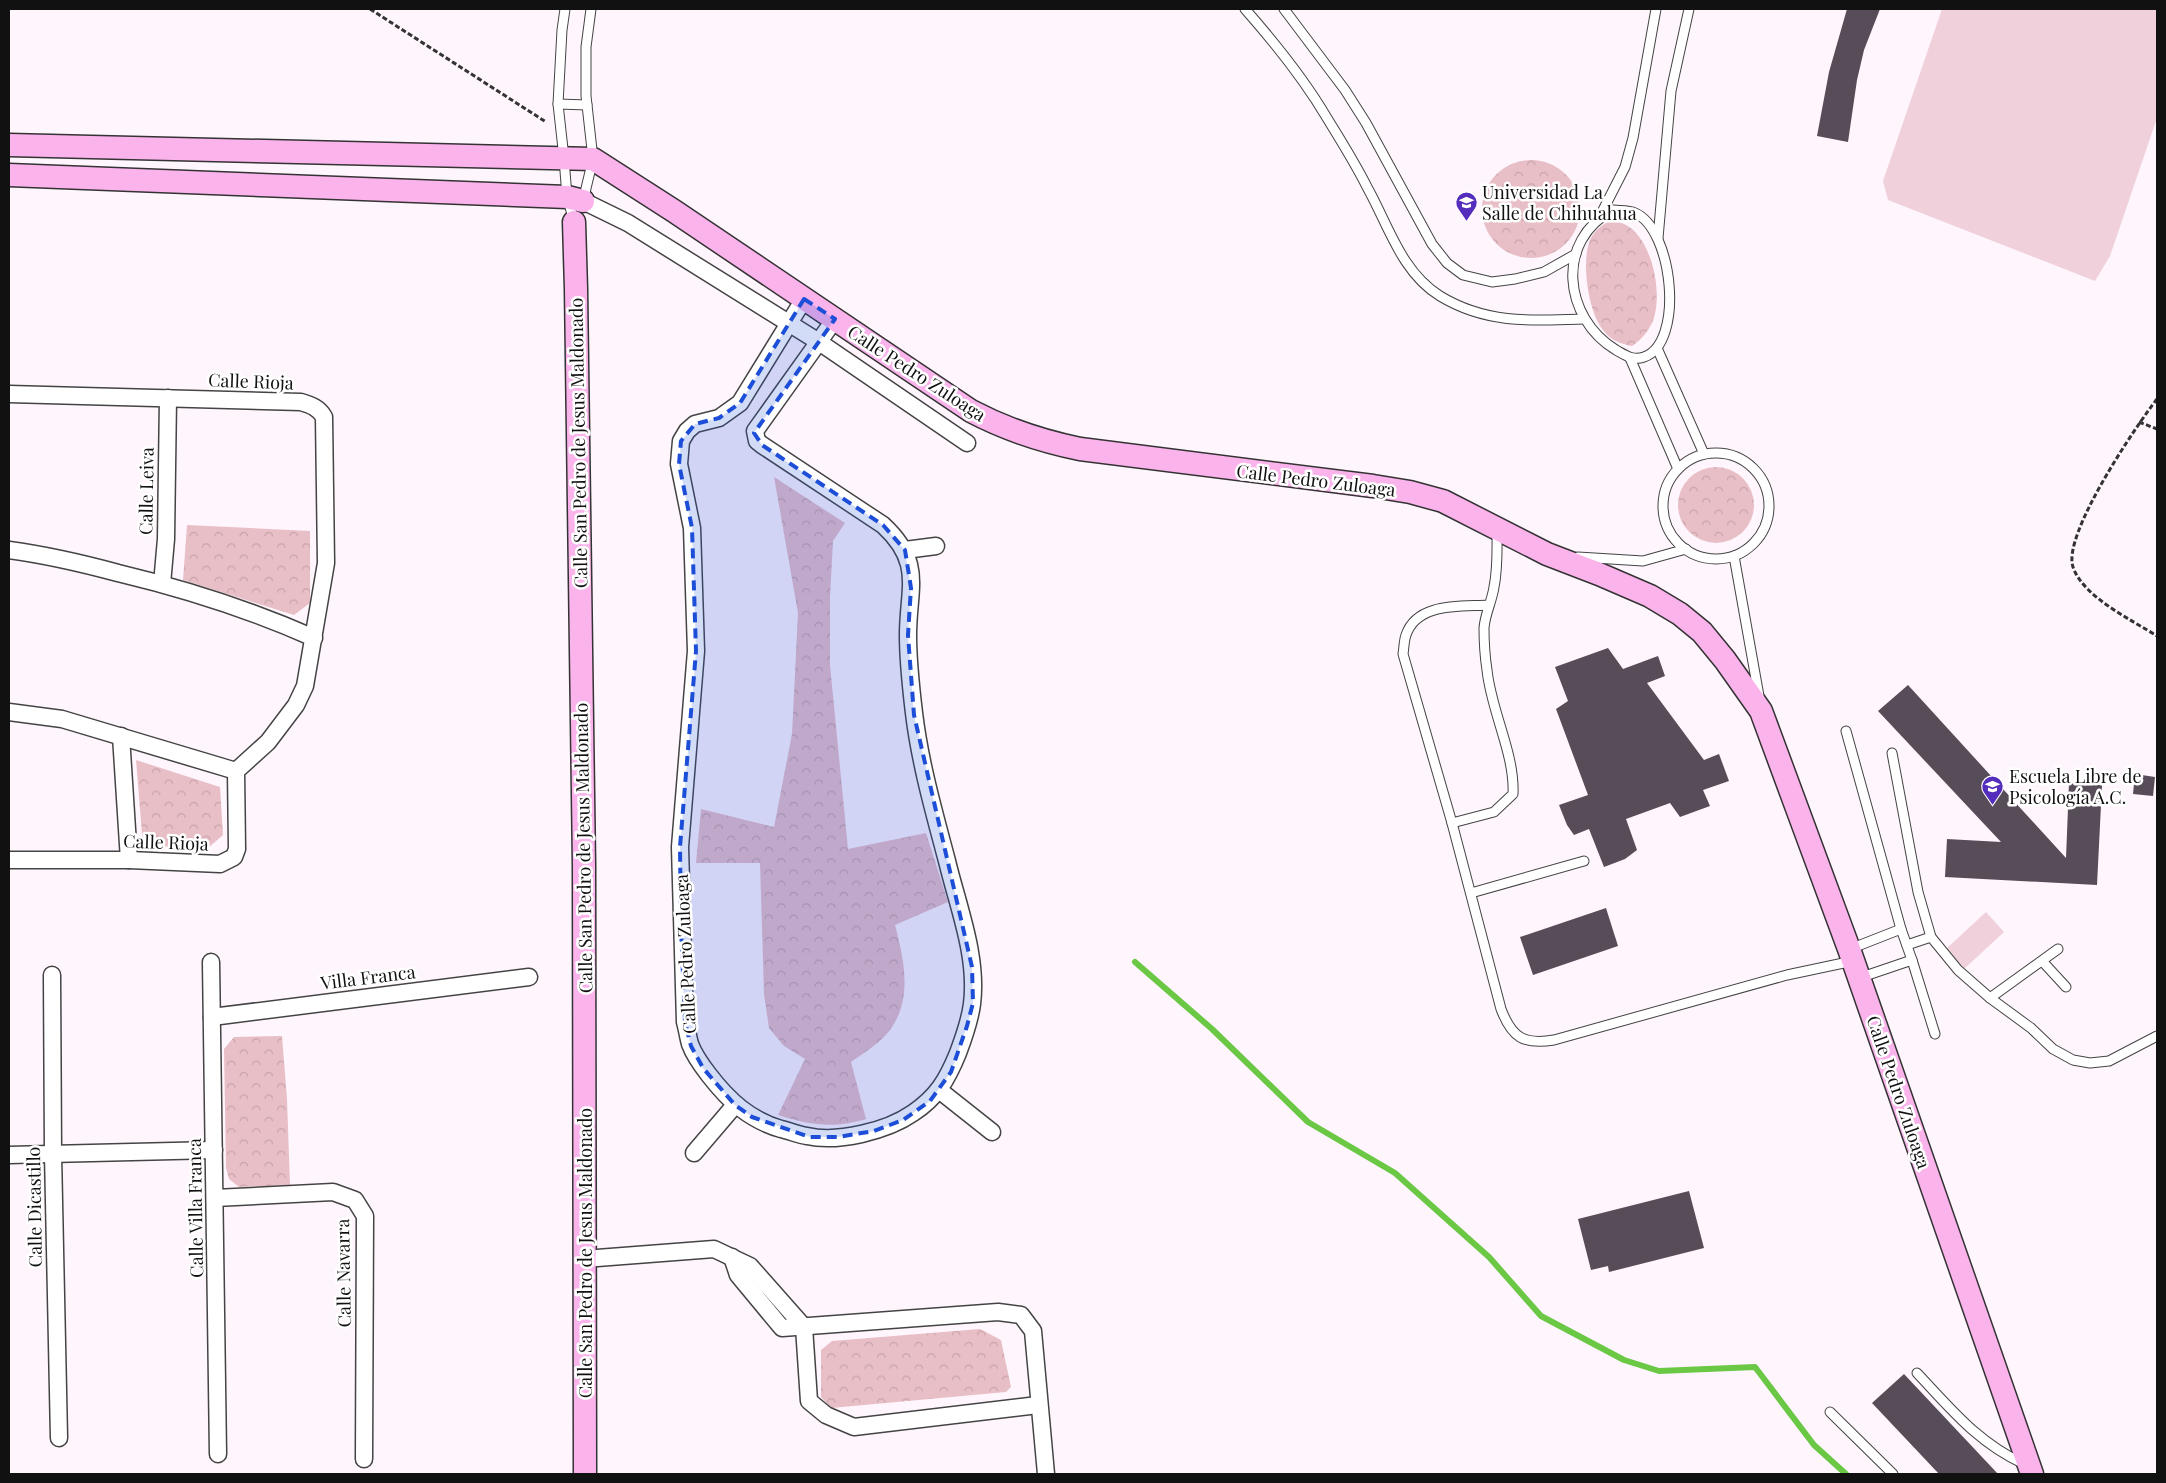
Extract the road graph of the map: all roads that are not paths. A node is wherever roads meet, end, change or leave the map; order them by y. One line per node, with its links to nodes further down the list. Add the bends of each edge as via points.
1 (565, 9): 7 (lane)
2 (591, 9): 8 (lane, via 586,47)
3 (1245, 9): 20 (lane, via 1294,69 1325,115 1405,260 1421,280 1459,306 1486,314 1521,321)
4 (1284, 9): 17 (lane, via 1345,90 1432,244 1447,263 1463,275 1492,282 1544,272)
5 (1689, 9): 16 (lane, via 1671,90)
6 (1653, 11): 14 (lane, via 1633,138 1625,167)
7 (558, 104): 8 (lane); 10 (lane)
8 (587, 105): 11 (lane)
9 (9, 145): 10 (street, Calle Pedro Zuloaga)
10 (564, 158): 11 (street, Calle Pedro Zuloaga); 13 (lane)
11 (593, 159): 13 (lane); 18 (street, Calle Pedro Zuloaga)
12 (9, 175): 13 (street)
13 (575, 199): 15 (lane); 15 (lane); 21 (street, Calle Pedro Zuloaga, via 628,223)
14 (1600, 216): 16 (lane, via 1612,210 1636,213); 17 (lane, via 1585,232)
15 (574, 222): 74 (street, Calle San Pedro de Jesus Maldonado, via 584,866)
16 (1658, 238): 23 (lane, via 1670,288 1664,335)
17 (1576, 254): 20 (lane, via 1573,284)
18 (804, 299): 19 (street, Calle Pedro Zuloaga); 21 (street, Calle Pedro Zuloaga)
19 (835, 319): 22 (street, Calle Pedro Zuloaga); 30 (street, Calle Pedro Zuloaga, via 972,411 1020,434 1080,449 1410,492 1443,501)
20 (1583, 319): 24 (lane, via 1605,343)
21 (788, 324): 22 (street, Calle Pedro Zuloaga); 67 (street, Calle Pedro Zuloaga, via 740,403 728,414 695,424 688,430 681,442 679,464 692,528 696,651 680,847 685,1022 691,1046 703,1068)
22 (819, 342): 27 (street, Calle Pedro Zuloaga); 34 (street, Calle Pedro Zuloaga, via 755,436 762,446 884,525)
23 (1657, 348): 24 (lane, via 1645,357); 28 (lane)
24 (1630, 358): 29 (lane)
25 (9, 394): 26 (street, Calle Rioja)
26 (168, 398): 37 (street, Calle Leiva, via 166,538); 39 (street, Calle Rioja, via 301,402 321,411 324,417 326,563)
27 (967, 443)
28 (1704, 454): 29 (lane, via 1690,459); 36 (lane, via 1739,457 1754,468 1764,482 1769,499 1768,517 1762,534 1750,547)
29 (1678, 469): 32 (lane, via 1664,495 1664,511 1675,539)
30 (1497, 529): 35 (street, Calle Pedro Zuloaga); 38 (lane, via 1497,562)
31 (936, 546): 34 (street)
32 (1686, 549): 35 (lane, via 1643,561); 36 (lane, via 1710,558)
33 (9, 550): 37 (street, via 45,554)
34 (905, 550): 66 (street, Calle Pedro Zuloaga, via 910,567 908,635 914,715 930,797 966,931 972,967 973,1003 968,1026 951,1072)
35 (1547, 554): 40 (street, Calle Pedro Zuloaga, via 1641,592 1680,614 1708,639)
36 (1734, 556): 40 (lane, Calle Pedro Zuloaga)
37 (162, 584): 39 (street, via 272,620)
38 (1489, 605): 46 (lane, via 1484,627 1487,671 1513,794 1494,812); 46 (lane, via 1425,612 1410,625 1405,635 1403,654)
39 (314, 638): 45 (street, Calle Rioja, via 305,686 296,706 268,742)
40 (1761, 711): 57 (street, Calle Pedro Zuloaga)
41 (9, 712): 43 (street, via 62,719)
42 (1846, 731): 51 (lane)
43 (121, 736): 45 (street); 48 (street)
44 (1892, 753): 52 (lane, via 1918,892)
45 (236, 772): 48 (street, Calle Rioja, via 237,849 234,856 220,864)
46 (1452, 823): 50 (lane)
47 (9, 860): 48 (street, Calle Rioja)
48 (129, 860)
49 (1584, 861): 50 (lane)
50 (1471, 893): 57 (lane, via 1508,1026 1525,1040 1538,1043 1787,975)
51 (1901, 929): 53 (lane); 57 (lane)
52 (1931, 937): 53 (lane); 62 (lane, via 1958,970)
53 (1907, 945): 55 (lane)
54 (2058, 949): 58 (lane)
55 (1912, 960): 57 (lane); 64 (lane)
56 (211, 962): 63 (street, Calle Villa Franca)
57 (1854, 962): 82 (street, Calle Pedro Zuloaga)
58 (2043, 962): 61 (lane); 62 (lane)
59 (52, 975): 71 (street, Calle Dicastillo)
60 (529, 977): 63 (street, Villa Franca)
61 (2066, 987)
62 (1990, 998): 65 (lane, via 2053,1049 2073,1060 2090,1063 2109,1061)
63 (212, 1017): 69 (street, Calle Villa Franca)
64 (1935, 1034)
65 (2157, 1036)
66 (939, 1090): 67 (street, Calle Pedro Zuloaga, via 930,1101 903,1120 874,1131 838,1137 810,1137 777,1128); 68 (street)
67 (734, 1105): 70 (street)
68 (992, 1132)
69 (214, 1150): 71 (street); 73 (street, Calle Villa Franca)
70 (694, 1153)
71 (53, 1154): 72 (street); 79 (street, Calle Dicastillo)
72 (9, 1155)
73 (215, 1198): 80 (street, Calle Villa Franca); 81 (street, Calle Navarra, via 333,1192 355,1200 362,1208 365,1216)
74 (584, 1260): 75 (street, via 714,1249 732,1257 738,1274 782,1328); 83 (street, Calle San Pedro de Jesus Maldonado)
75 (804, 1327): 77 (street, via 809,1400 826,1415 854,1427); 77 (street, via 998,1312 1021,1315 1033,1331)
76 (1917, 1373): 82 (lane, via 1982,1440)
77 (1038, 1405): 84 (street)
78 (1830, 1412): 85 (lane)
79 (59, 1438)
80 (218, 1454)
81 (364, 1459)
82 (2031, 1470)
83 (586, 1474)
84 (1046, 1474)
85 (1893, 1474)

